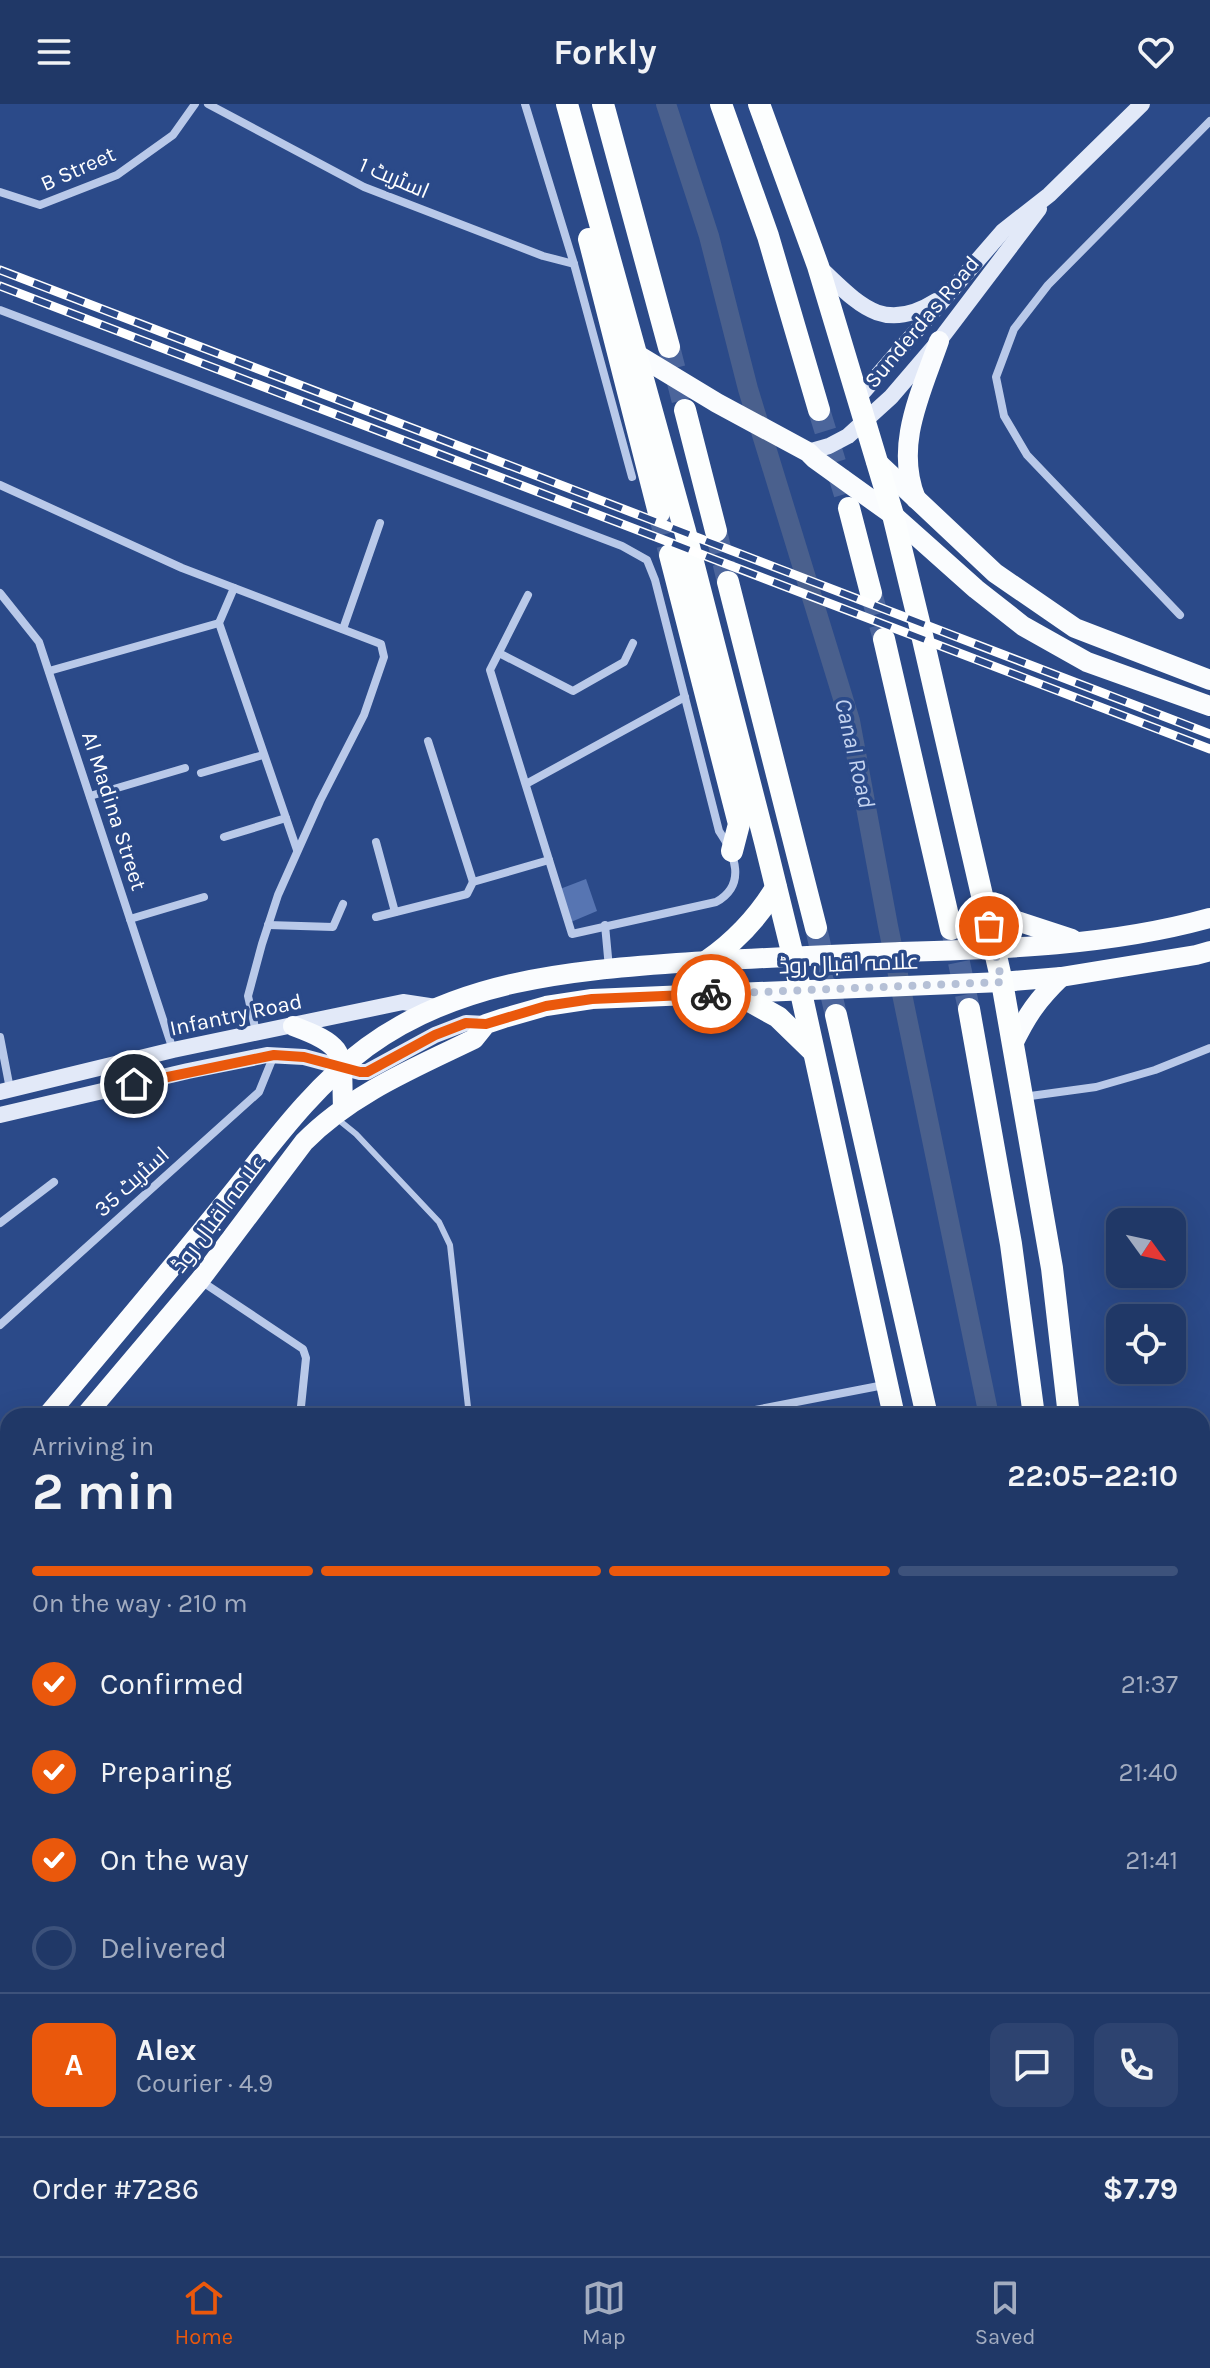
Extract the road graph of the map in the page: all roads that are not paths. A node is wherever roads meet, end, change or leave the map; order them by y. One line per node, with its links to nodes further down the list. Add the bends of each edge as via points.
1 (195, 104): 11 (street, B Street, via 173,135 117,175 40,205)
2 (208, 104): 13 (street, اسٹریٹ 1, via 364,187)
3 (525, 104): 13 (street)
4 (552, 104): 30 (highway)
5 (567, 104): 19 (highway)
6 (603, 104): 18 (highway)
7 (721, 104): 22 (highway, via 768,236)
8 (759, 104): 14 (highway)
9 (1142, 104): 12 (main road, Sunderdas Road)
10 (1210, 121): 40 (street, via 1048,285 1014,329 996,377 1004,416 1027,455)
11 (0, 192)
12 (1049, 195): 15 (main road, Sunderdas Road, via 1003,231); 17 (main road, Sunderdas Road)
13 (574, 264): 26 (street)
14 (818, 266): 15 (main road, via 850,296 885,315 909,315); 20 (highway)
15 (951, 291): 20 (main road, Sunderdas Road)
16 (0, 310): 48 (street, via 636,553 647,560 655,580)
17 (939, 341): 23 (main road, Sunderdas Road); 28 (main road, via 906,447)
18 (669, 347)
19 (636, 354): 24 (main road); 63 (highway)
20 (858, 398): 23 (highway)
21 (685, 410): 33 (highway)
22 (819, 410)
23 (865, 422): 24 (main road, Sunderdas Road, via 839,441); 25 (highway)
24 (806, 451): 31 (main road)
25 (876, 461): 28 (main road); 31 (highway)
26 (632, 477)
27 (0, 485): 36 (street)
28 (917, 502): 47 (main road, via 995,573 1075,628)
29 (849, 508): 38 (highway)
30 (659, 513)
31 (893, 515): 49 (main road, via 1023,626 1087,662); 65 (highway)
32 (380, 523): 42 (street)
33 (716, 531)
34 (670, 555): 60 (highway, via 739,824)
35 (728, 582): 73 (highway)
36 (234, 588): 41 (street); 42 (street)
37 (0, 593): 46 (street, Al Madina Street, via 39,642)
38 (871, 593)
39 (528, 595): 45 (street)
40 (1180, 615)
41 (219, 623): 46 (street); 51 (street)
42 (343, 629): 59 (street, via 381,644 384,657 364,715)
43 (884, 639): 74 (highway)
44 (633, 643): 45 (street, via 624,662 573,691)
45 (499, 653): 54 (street, via 490,670)
46 (49, 671): 55 (street, Al Madina Street)
47 (1210, 680)
48 (685, 697): 54 (street); 60 (street, via 719,831)
49 (1210, 706)
50 (428, 741): 62 (street)
51 (263, 755): 53 (street); 56 (street)
52 (185, 768): 55 (street)
53 (201, 773)
54 (526, 784): 61 (street)
55 (90, 796): 70 (street, Al Madina Street)
56 (286, 818): 57 (street); 59 (street)
57 (224, 837)
58 (376, 842): 67 (street)
59 (298, 851): 71 (street)
60 (732, 851): 72 (street, via 735,871 727,896)
61 (549, 860): 62 (street); 72 (street, via 572,934)
62 (473, 882): 67 (street, via 467,894)
63 (776, 888): 78 (highway); 79 (highway, via 747,930)
64 (204, 897): 70 (street)
65 (984, 903): 75 (main road, via 1017,921); 76 (highway)
66 (343, 904): 71 (street, via 333,927)
67 (395, 912): 68 (street)
68 (376, 917)
69 (1210, 918): 75 (main road, علامہ اقبال روڈ)
70 (130, 919): 94 (street, Al Madina Street)
71 (268, 925): 90 (street, via 248,996)
72 (605, 925): 80 (street)
73 (816, 928)
74 (951, 929)
75 (1082, 943): 76 (main road, علامہ اقبال روڈ)
76 (994, 949): 78 (main road, علامہ اقبال روڈ); 82 (highway)
77 (1210, 951): 81 (main road, علامہ اقبال روڈ)
78 (793, 956): 79 (main road, علامہ اقبال روڈ); 83 (highway)
79 (707, 961): 80 (main road, علامہ اقبال روڈ)
80 (609, 968): 85 (main road, علامہ اقبال روڈ, via 536,978)
81 (1061, 977): 82 (main road, علامہ اقبال روڈ); 92 (main road, via 1030,1010)
82 (1002, 982): 83 (main road, علامہ اقبال روڈ); 92 (highway)
83 (799, 989): 84 (main road, علامہ اقبال روڈ); 95 (highway)
84 (735, 993): 88 (main road, علامہ اقبال روڈ, via 592,999); 95 (highway, via 778,1017)
85 (436, 1007): 89 (main road, Infantry Road, via 403,1002); 97 (main road, علامہ اقبال روڈ)
86 (969, 1009): 116 (highway, via 1011,1244)
87 (836, 1015): 115 (highway)
88 (486, 1024): 97 (main road, Infantry Road, via 466,1023 435,1035 367,1072); 100 (main road, علامہ اقبال روڈ, via 474,1039)
89 (293, 1026): 90 (main road, Infantry Road); 97 (main road, via 332,1043)
90 (257, 1033): 94 (main road, Infantry Road)
91 (0, 1037): 98 (street)
92 (1013, 1044): 99 (highway)
93 (1210, 1048): 99 (street, via 1096,1087)
94 (173, 1050): 98 (main road, Infantry Road)
95 (814, 1052): 108 (highway)
96 (274, 1055): 97 (main road, Infantry Road); 101 (main road, Infantry Road); 106 (street, اسٹریٹ 35, via 259,1092)
97 (341, 1067): 100 (main road); 105 (main road, علامہ اقبال روڈ)
98 (5, 1091)
99 (1022, 1097): 117 (highway, via 1052,1268)
100 (338, 1111): 104 (main road, علامہ اقبال روڈ, via 304,1142); 112 (lane, via 439,1222 450,1245)
101 (0, 1115)
102 (54, 1182): 103 (street)
103 (0, 1223)
104 (200, 1280): 107 (main road, علامہ اقبال روڈ); 111 (street, via 303,1349)
105 (140, 1308): 107 (main road); 109 (main road, علامہ اقبال روڈ)
106 (0, 1325)
107 (161, 1327): 110 (main road, علامہ اقبال روڈ)
108 (887, 1384): 113 (street); 114 (highway)
109 (54, 1408)
110 (92, 1408)
111 (301, 1408)
112 (468, 1408)
113 (765, 1408)
114 (892, 1408)
115 (925, 1408)
116 (1033, 1408)
117 (1068, 1408)

